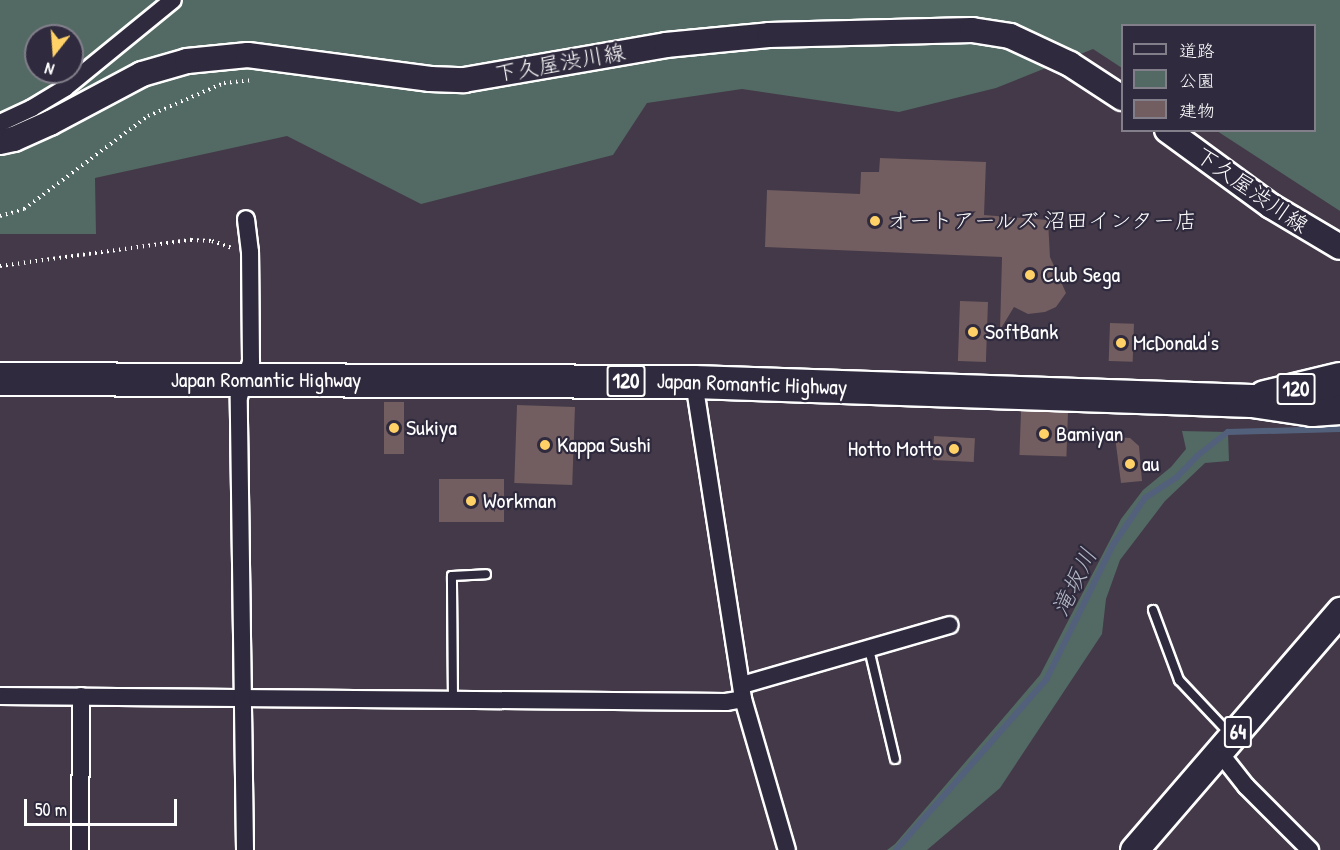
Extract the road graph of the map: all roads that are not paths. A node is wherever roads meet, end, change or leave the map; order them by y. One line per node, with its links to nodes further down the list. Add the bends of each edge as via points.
1 (173, 0): 3 (street, via 64,88)
2 (1121, 97): 5 (main road, 下久屋渋川線, via 1070,64 1010,36 972,30 769,34 666,45 464,80 248,55 187,61 142,74 51,123 14,140)
3 (0, 123)
4 (1170, 132): 7 (main road, 下久屋渋川線, via 1271,206)
5 (0, 142)
6 (246, 219): 10 (street, via 251,362)
7 (1340, 247)
8 (0, 379): 10 (highway, Japan Romantic Highway / 120)
9 (1340, 379): 12 (highway, Japan Romantic Highway / 120)
10 (244, 380): 11 (highway, Japan Romantic Highway / 120); 22 (street, via 239,397)
11 (694, 382): 12 (highway, Japan Romantic Highway / 120); 19 (street)
12 (1252, 400): 13 (highway, Japan Romantic Highway / 120, via 1312,410)
13 (1340, 408)
14 (486, 574): 23 (lane, via 452,576)
15 (1153, 610): 24 (lane, via 1179,680)
16 (1340, 611): 24 (main road, 64)
17 (950, 625): 18 (street)
18 (868, 649): 19 (street); 25 (lane)
19 (742, 692): 23 (street, via 715,702); 28 (street)
20 (0, 696): 21 (street)
21 (81, 696): 22 (street); 26 (street)
22 (243, 697): 23 (street); 27 (street)
23 (453, 699)
24 (1226, 745): 29 (main road, 64); 30 (street, via 1246,786)
25 (895, 759)
26 (80, 850)
27 (245, 850)
28 (787, 850)
29 (1134, 850)
30 (1310, 850)

